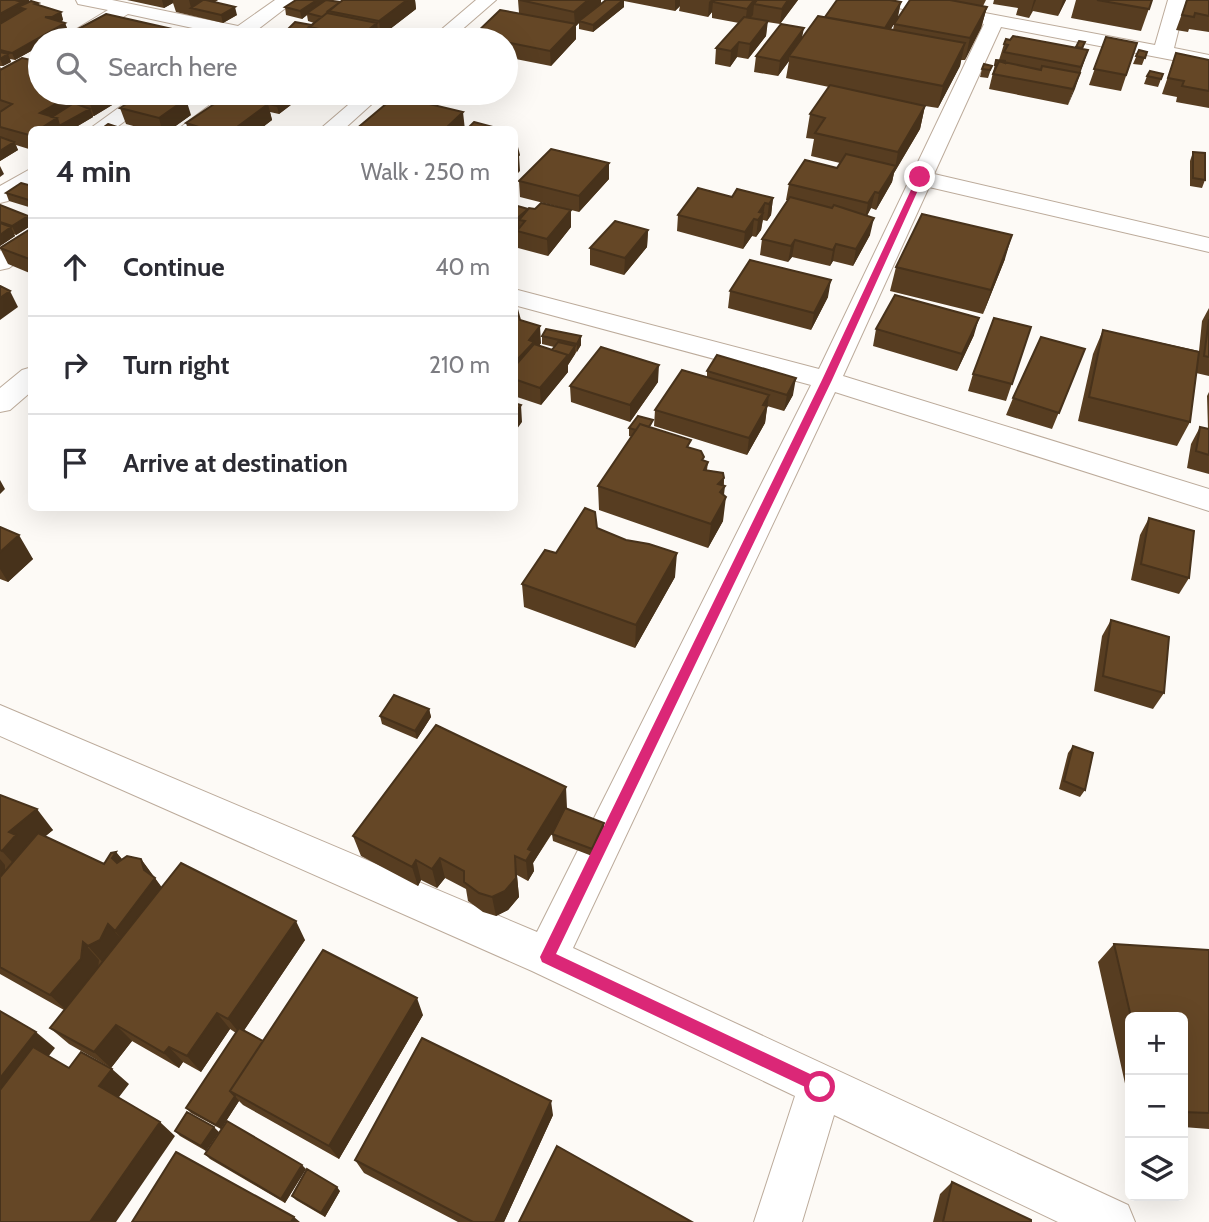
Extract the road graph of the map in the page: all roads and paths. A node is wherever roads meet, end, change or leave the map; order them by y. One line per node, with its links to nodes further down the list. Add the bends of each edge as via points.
1 (85, 0): 6 (street)
2 (287, 0): 10 (street)
3 (486, 0): 11 (street)
4 (1177, 0): 12 (street)
5 (896, 1): 7 (street)
6 (124, 9): 8 (street); 9 (street)
7 (995, 20): 12 (street); 20 (street)
8 (92, 28)
9 (202, 28)
10 (247, 28)
11 (453, 28)
12 (1163, 52): 13 (street)
13 (1209, 61)
14 (134, 105): 17 (street)
15 (222, 105): 18 (street)
16 (359, 105): 19 (street)
17 (104, 126)
18 (193, 126)
19 (334, 126)
20 (920, 177): 24 (street); 28 (street)
21 (28, 178): 22 (street)
22 (0, 196)
23 (28, 243): 25 (street)
24 (1209, 245)
25 (0, 263)
26 (518, 298): 28 (street)
27 (28, 379): 29 (street)
28 (827, 380): 30 (street); 32 (street)
29 (1, 401)
30 (1209, 500)
31 (0, 720): 32 (street)
32 (547, 957): 33 (street)
33 (820, 1087): 34 (street); 35 (street)
34 (778, 1222)
35 (1111, 1222)

